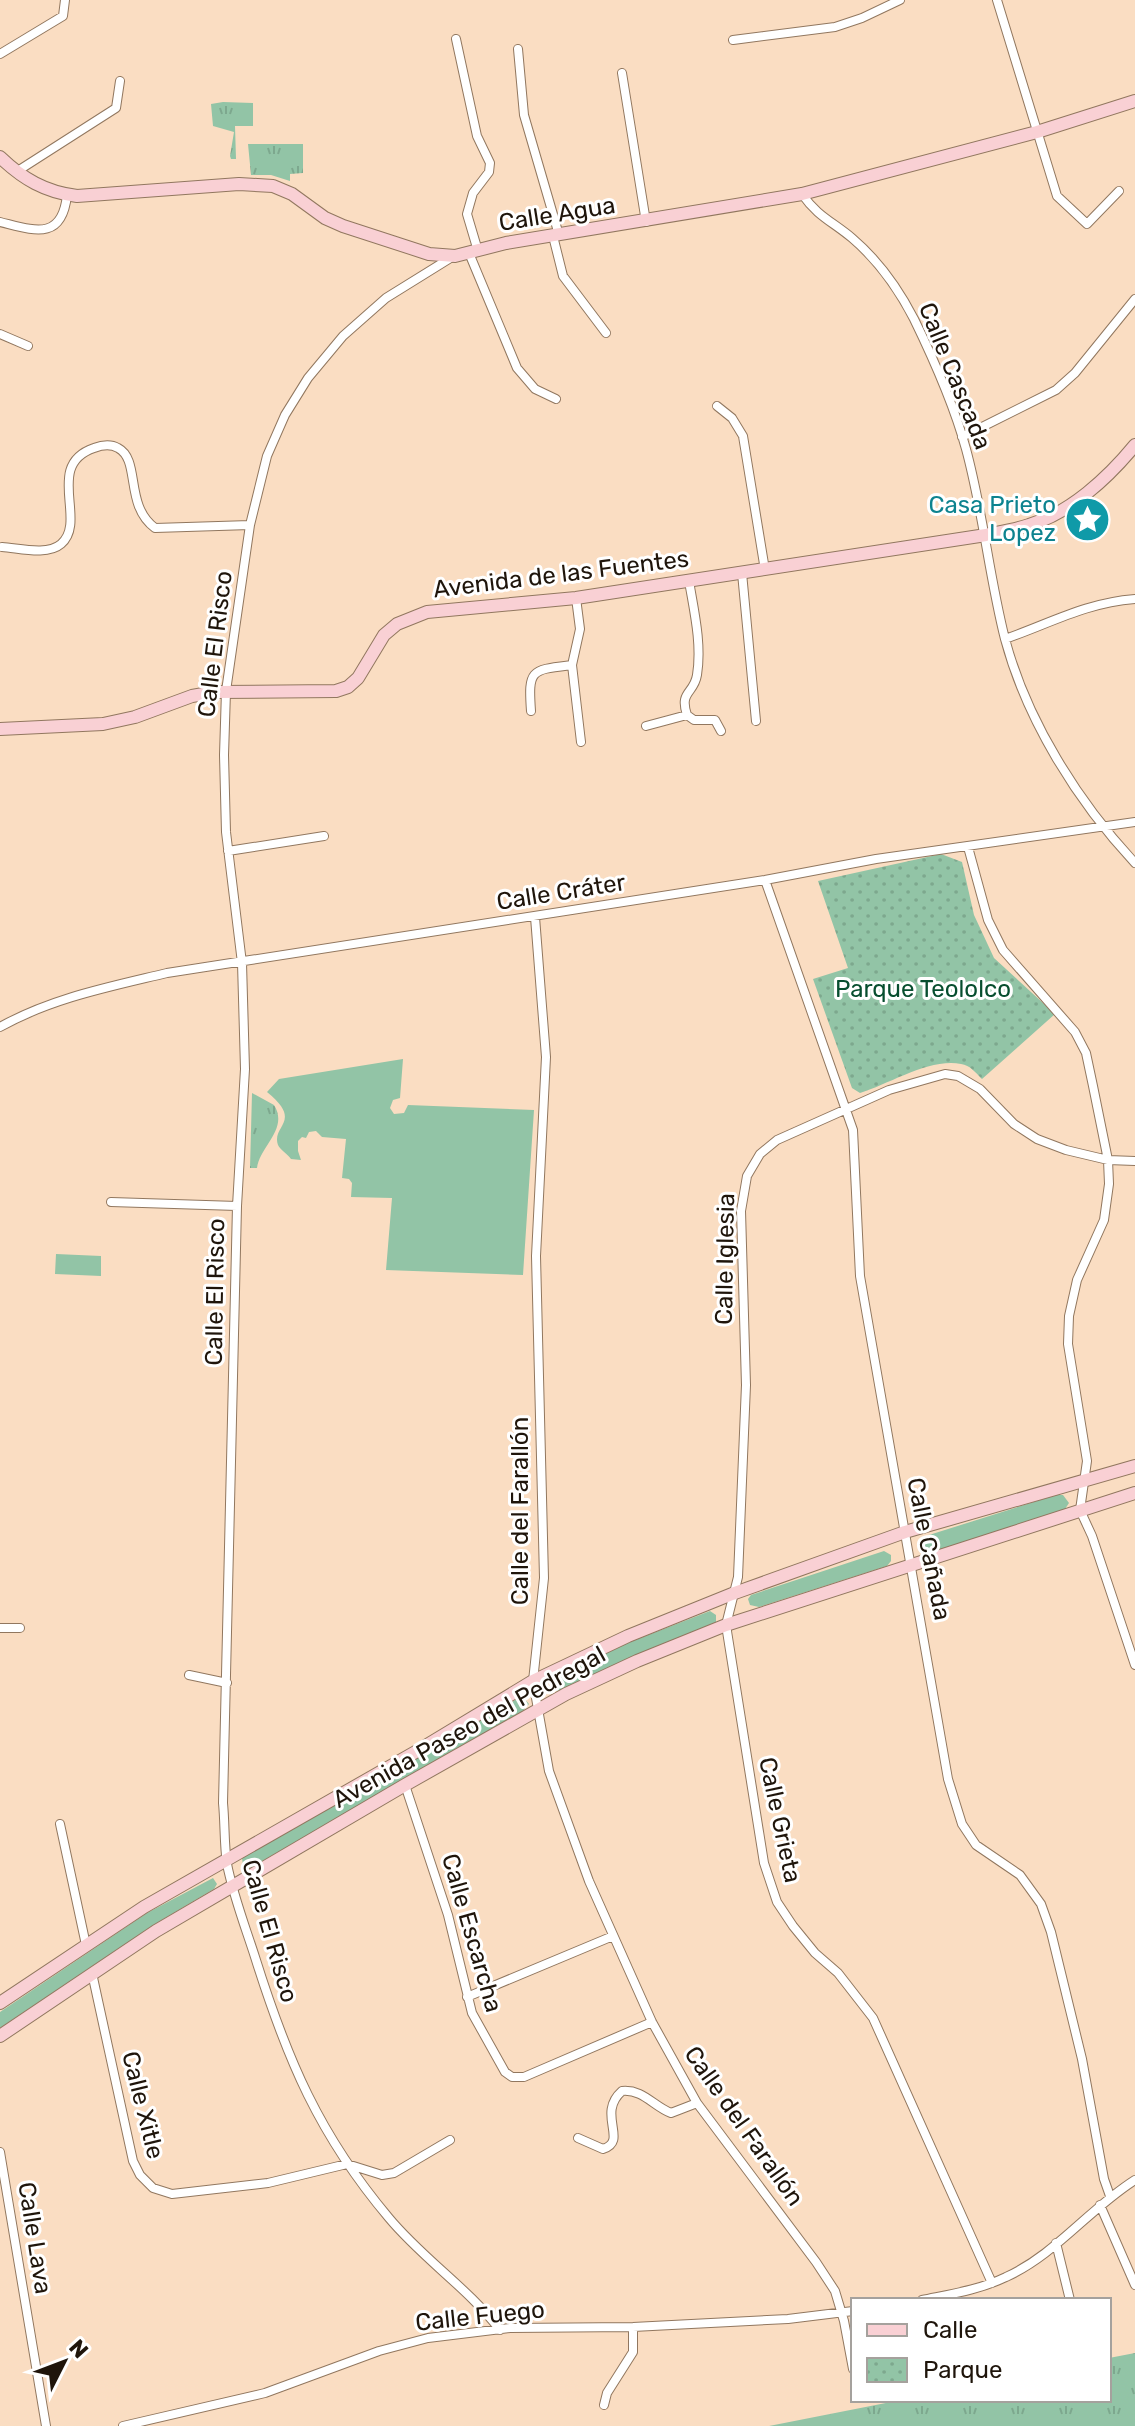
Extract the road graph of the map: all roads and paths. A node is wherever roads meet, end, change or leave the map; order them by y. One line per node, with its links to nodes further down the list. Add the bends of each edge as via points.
1 (65, 0): 7 (street, via 63,16)
2 (900, 0): 5 (street, via 835,27)
3 (997, 0): 11 (street)
4 (456, 39): 20 (street, via 477,136 490,163 467,214)
5 (733, 40)
6 (518, 49): 19 (street, via 524,115)
7 (0, 54)
8 (622, 73): 18 (street)
9 (120, 81): 13 (street, via 116,108)
10 (1135, 101): 11 (main road, Calle Agua)
11 (1037, 132): 14 (street, via 1057,196 1087,224); 15 (main road, Calle Agua)
12 (0, 157): 13 (main road, Calle Agua)
13 (16, 172): 16 (main road, Calle Agua)
14 (1119, 191)
15 (802, 194): 18 (main road, Calle Agua); 28 (street, Calle Cascada, via 822,218 876,259 896,287)
16 (67, 195): 17 (street, via 51,228 42,231); 21 (main road, Calle Agua, via 273,186 343,226 429,254)
17 (0, 222)
18 (646, 222): 19 (main road, Calle Agua)
19 (556, 235): 20 (main road, Calle Agua); 23 (street, via 563,276)
20 (474, 252): 21 (main road, Calle Agua); 26 (street, via 517,368 535,389)
21 (455, 256): 30 (street, Calle El Risco, via 386,298 343,336 308,378 267,456)
22 (1135, 299): 28 (street, via 1056,390)
23 (606, 333)
24 (0, 334): 25 (street)
25 (28, 346)
26 (556, 399)
27 (717, 406): 33 (street, via 743,436)
28 (962, 437): 31 (street, Calle Cascada)
29 (1135, 445): 31 (main road, Avenida de las Fuentes, via 1058,513)
30 (250, 525): 32 (street, via 155,528 138,511 129,459 115,446 103,446 90,449 72,467 67,481 70,527 62,543 52,549); 40 (street, Calle El Risco)
31 (986, 535): 33 (main road, Avenida de las Fuentes); 38 (street, Calle Cascada)
32 (2, 547)
33 (765, 570): 34 (main road, Avenida de las Fuentes)
34 (742, 573): 35 (main road, Avenida de las Fuentes); 43 (street)
35 (689, 581): 36 (main road, Avenida de las Fuentes); 42 (street, via 699,659 697,680 684,696)
36 (576, 598): 39 (street, via 580,629); 40 (main road, Avenida de las Fuentes, via 411,616 384,635 358,678 336,691)
37 (1135, 599): 38 (street, via 1074,610)
38 (1005, 639): 49 (street, Calle Cascada, via 1042,729)
39 (572, 665): 41 (street, via 532,675); 47 (street)
40 (226, 691): 45 (main road, Avenida de las Fuentes, via 103,724); 52 (street, Calle El Risco, via 223,784)
41 (531, 711)
42 (687, 715): 44 (street); 46 (street, via 715,720)
43 (756, 721)
44 (646, 726)
45 (0, 729)
46 (721, 731)
47 (581, 742)
48 (1135, 822): 49 (street, Calle Cráter)
49 (1104, 827): 51 (street, Calle Cráter); 53 (street, Calle Cascada)
50 (324, 836): 52 (street)
51 (968, 847): 54 (street, Calle Cráter); 59 (street, via 988,920 1003,950 1060,1012 1086,1053)
52 (228, 851): 56 (street, Calle El Risco)
53 (1135, 863)
54 (765, 880): 55 (street, Calle Cráter); 58 (street, Calle Cañada)
55 (535, 917): 56 (street, Calle Cráter); 75 (street, Calle del Farallón, via 546,1057 536,1256 544,1578)
56 (242, 963): 57 (street, Calle Cráter, via 87,992); 62 (street, Calle El Risco, via 245,1069)
57 (0, 1027)
58 (847, 1109): 59 (street, Calle Iglesia, via 889,1090 945,1074 958,1076 1037,1139); 67 (street, Calle Cañada, via 853,1130 860,1276); 69 (street, Calle Iglesia, via 777,1140 760,1154 747,1176 741,1211 746,1385 738,1577)
59 (1108, 1160): 60 (street, Calle Iglesia); 64 (street, via 1104,1220 1077,1280 1069,1316 1068,1344 1088,1472)
60 (1135, 1161)
61 (111, 1202): 62 (street)
62 (237, 1206): 76 (street, Calle El Risco)
63 (1135, 1466): 64 (main road, Avenida Paseo del Pedregal)
64 (1083, 1481): 66 (street); 67 (main road, Avenida Paseo del Pedregal)
65 (1135, 1493): 66 (main road, Avenida Paseo del Pedregal)
66 (1080, 1510): 68 (main road, Avenida Paseo del Pedregal); 73 (street)
67 (905, 1532): 68 (street, Calle Cañada); 69 (main road, Avenida Paseo del Pedregal)
68 (913, 1566): 70 (main road, Avenida Paseo del Pedregal); 95 (street, Calle Cañada, via 954,1803 976,1845 1020,1875 1041,1904 1082,2059)
69 (732, 1594): 70 (street, Calle Grieta); 75 (main road, Avenida Paseo del Pedregal)
70 (726, 1625): 77 (main road, Avenida Paseo del Pedregal); 98 (street, Calle Grieta, via 764,1863 777,1902 873,2018)
71 (0, 1628): 72 (street)
72 (20, 1628)
73 (1135, 1665)
74 (189, 1675): 76 (street)
75 (533, 1681): 77 (street, Calle del Farallón); 80 (main road, Avenida Paseo del Pedregal)
76 (227, 1683): 80 (street, Calle El Risco)
77 (536, 1710): 78 (main road, Avenida Paseo del Pedregal); 82 (street, Calle del Farallón, via 558,1802)
78 (405, 1785): 81 (main road, Avenida Paseo del Pedregal); 85 (street, Calle Escarcha, via 448,1915)
79 (60, 1824): 83 (street)
80 (227, 1861): 81 (street, Calle El Risco); 83 (main road, Avenida Paseo del Pedregal)
81 (232, 1887): 84 (main road, Avenida Paseo del Pedregal); 93 (street, Calle El Risco, via 303,2090)
82 (613, 1936): 85 (street); 87 (street, Calle del Farallón)
83 (86, 1945): 86 (main road, Avenida Paseo del Pedregal)
84 (92, 1973): 88 (main road, Avenida Paseo del Pedregal); 93 (street, Calle Xitle, via 133,2161 153,2188 172,2194 268,2183)
85 (467, 1997): 87 (street, Calle Escarcha, via 498,2062 512,2077 524,2077)
86 (0, 2003)
87 (652, 2022): 89 (street, Calle del Farallón)
88 (0, 2036)
89 (697, 2103): 90 (street, via 671,2113 645,2095 622,2091 609,2112 613,2145 603,2149); 103 (street, Calle del Farallón, via 816,2262)
90 (578, 2138)
91 (450, 2140): 93 (street, via 394,2173 382,2175)
92 (0, 2152): 108 (street, Calle Lava)
93 (347, 2164): 105 (street, Calle El Risco, via 390,2220 481,2305)
94 (1135, 2180): 95 (street)
95 (1110, 2196): 96 (street)
96 (1100, 2205): 97 (street); 99 (street)
97 (1056, 2243): 98 (street); 101 (street)
98 (992, 2283): 100 (street)
99 (1135, 2285)
100 (932, 2298)
101 (1070, 2298)
102 (851, 2311): 103 (street, Calle Fuego)
103 (842, 2312): 104 (street, Calle Fuego); 106 (street, Calle del Farallón)
104 (633, 2327): 105 (street, Calle Fuego); 107 (street, via 633,2352)
105 (500, 2330): 109 (street, Calle Fuego, via 428,2338 265,2393)
106 (851, 2359)
107 (604, 2405)
108 (46, 2426)
109 (123, 2426)

